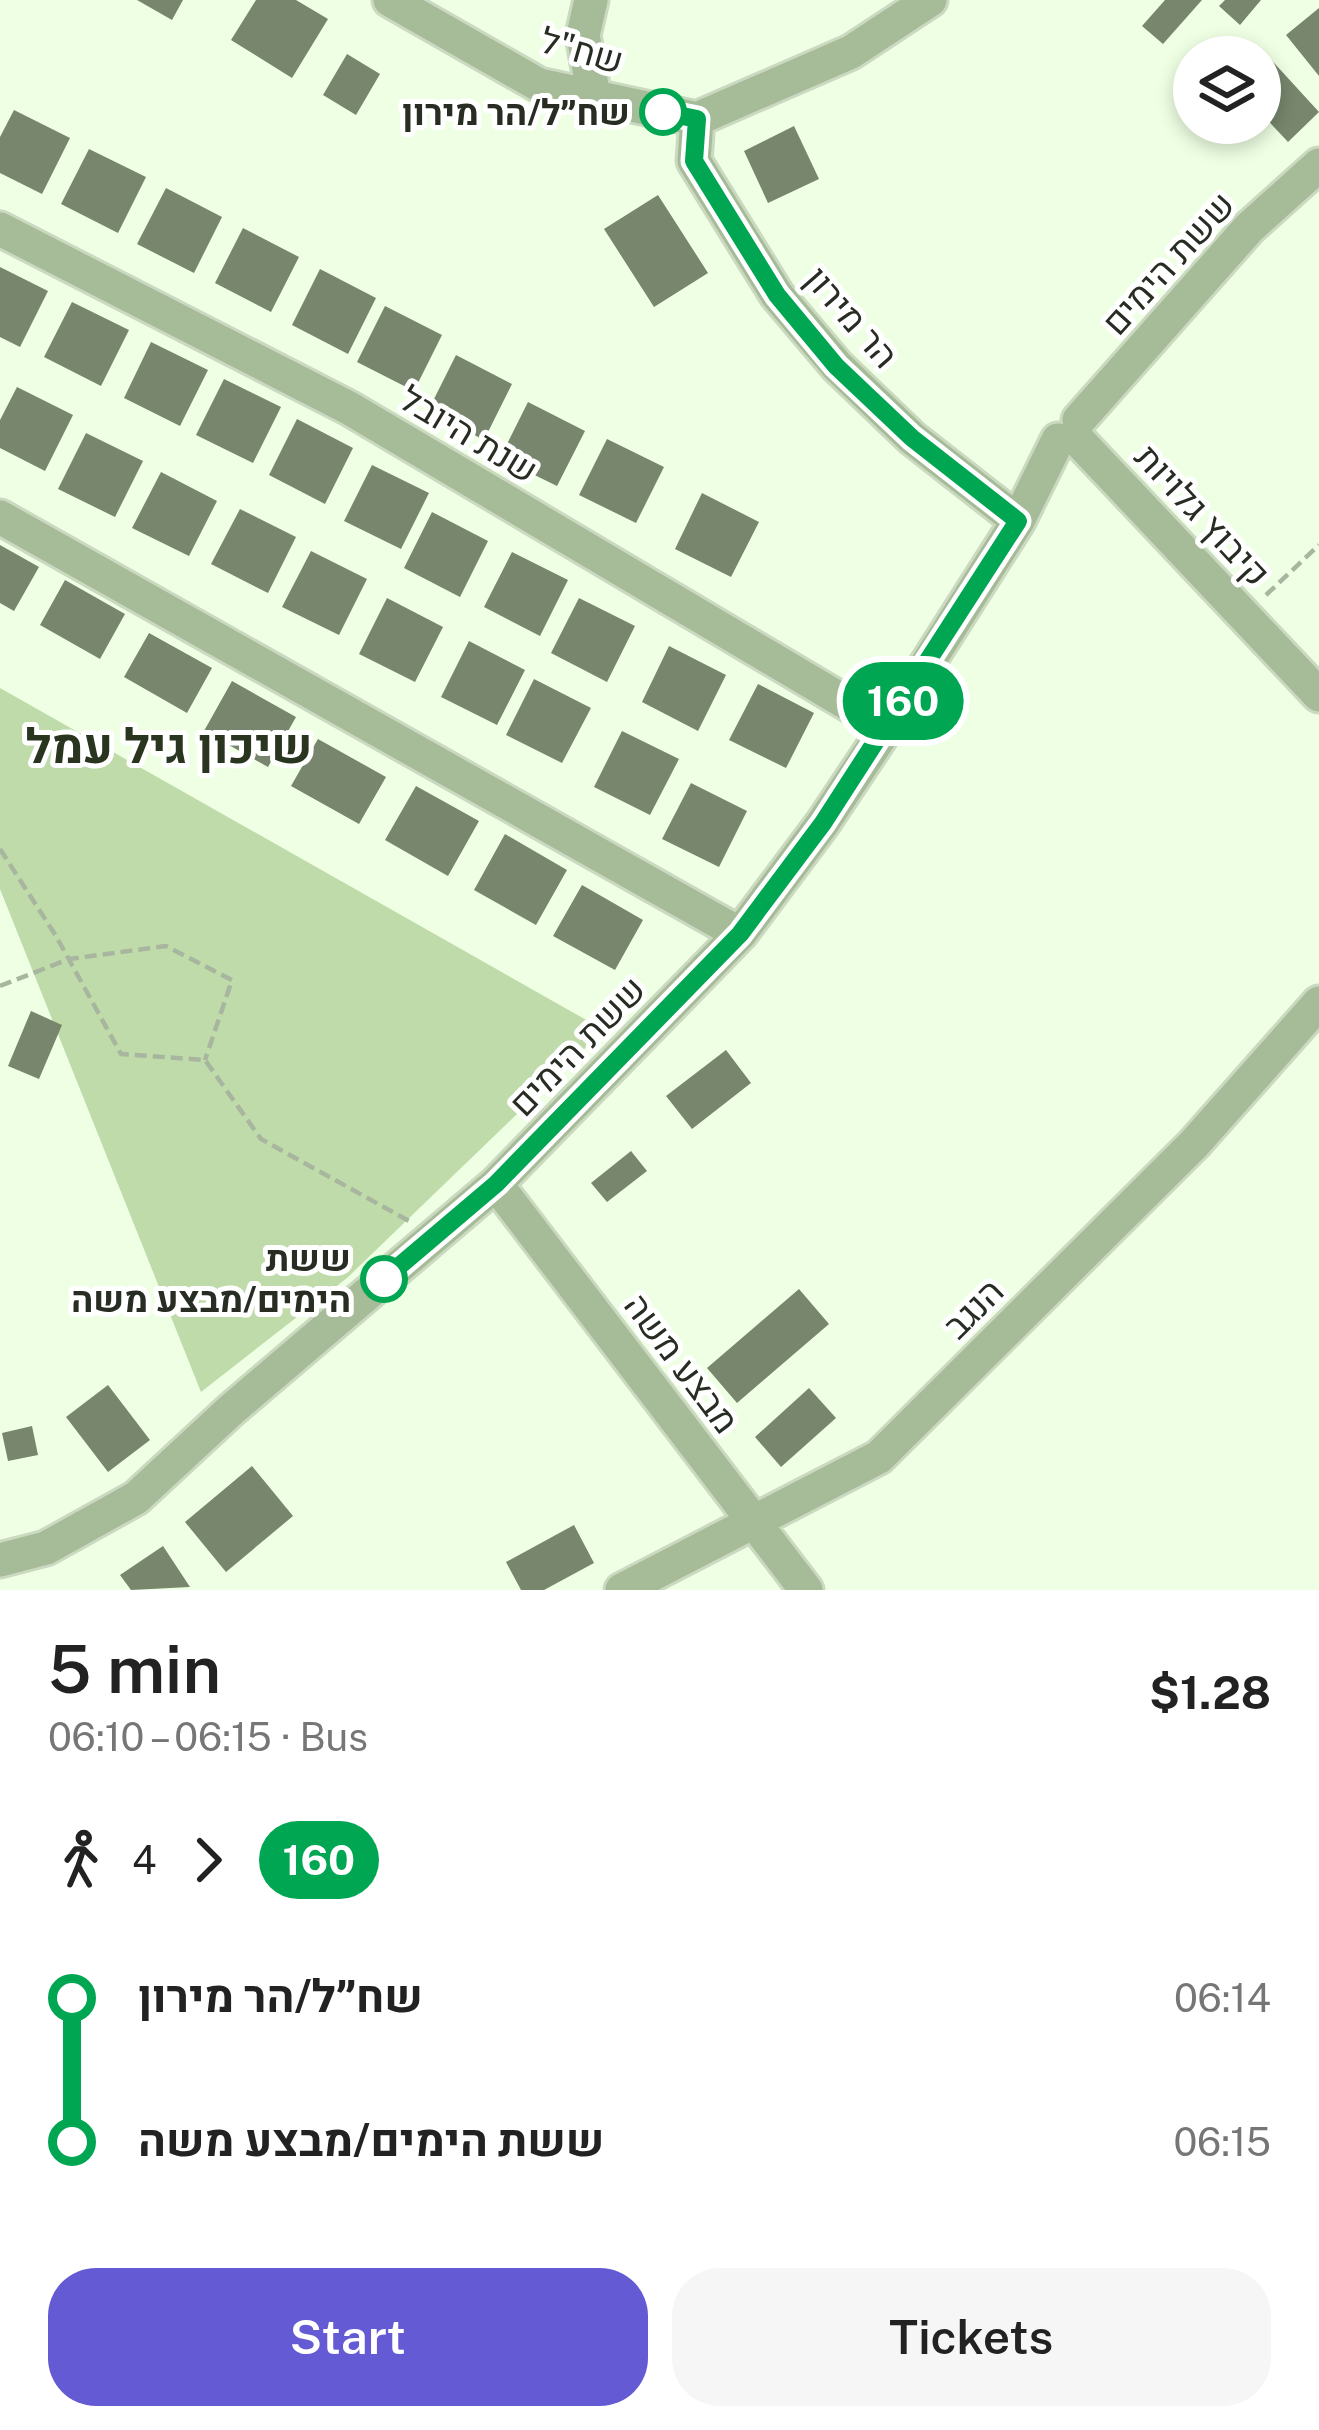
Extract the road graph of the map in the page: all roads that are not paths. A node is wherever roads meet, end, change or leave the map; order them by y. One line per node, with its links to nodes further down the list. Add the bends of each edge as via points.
1 (390, 0): 4 (street, שח"ל, via 538,85)
2 (591, 0): 4 (street, via 583,35)
3 (931, 0): 5 (street, via 850,52)
4 (594, 97): 5 (street, שח"ל)
5 (697, 119): 10 (street, הר מירון, via 694,161 777,295 912,438)
6 (1319, 164): 8 (street, ששת הימים, via 1249,228)
7 (0, 229): 12 (street, שנת היובל, via 350,408)
8 (1073, 434): 10 (street, ששת הימים); 11 (street, קיבוץ גלויות)
9 (0, 517): 13 (street)
10 (1018, 521): 12 (street, ששת הימים)
11 (1319, 695)
12 (887, 727): 13 (street, ששת הימים)
13 (740, 934): 15 (street, ששת הימים)
14 (1319, 1003): 16 (street, הנגב, via 1194,1144 879,1457)
15 (496, 1184): 16 (street, מבצע משה); 17 (street, ששת הימים, via 136,1498 46,1548)
16 (752, 1520): 18 (street, הנגב); 19 (street, מבצע משה)
17 (0, 1560)
18 (622, 1590)
19 (806, 1590)

